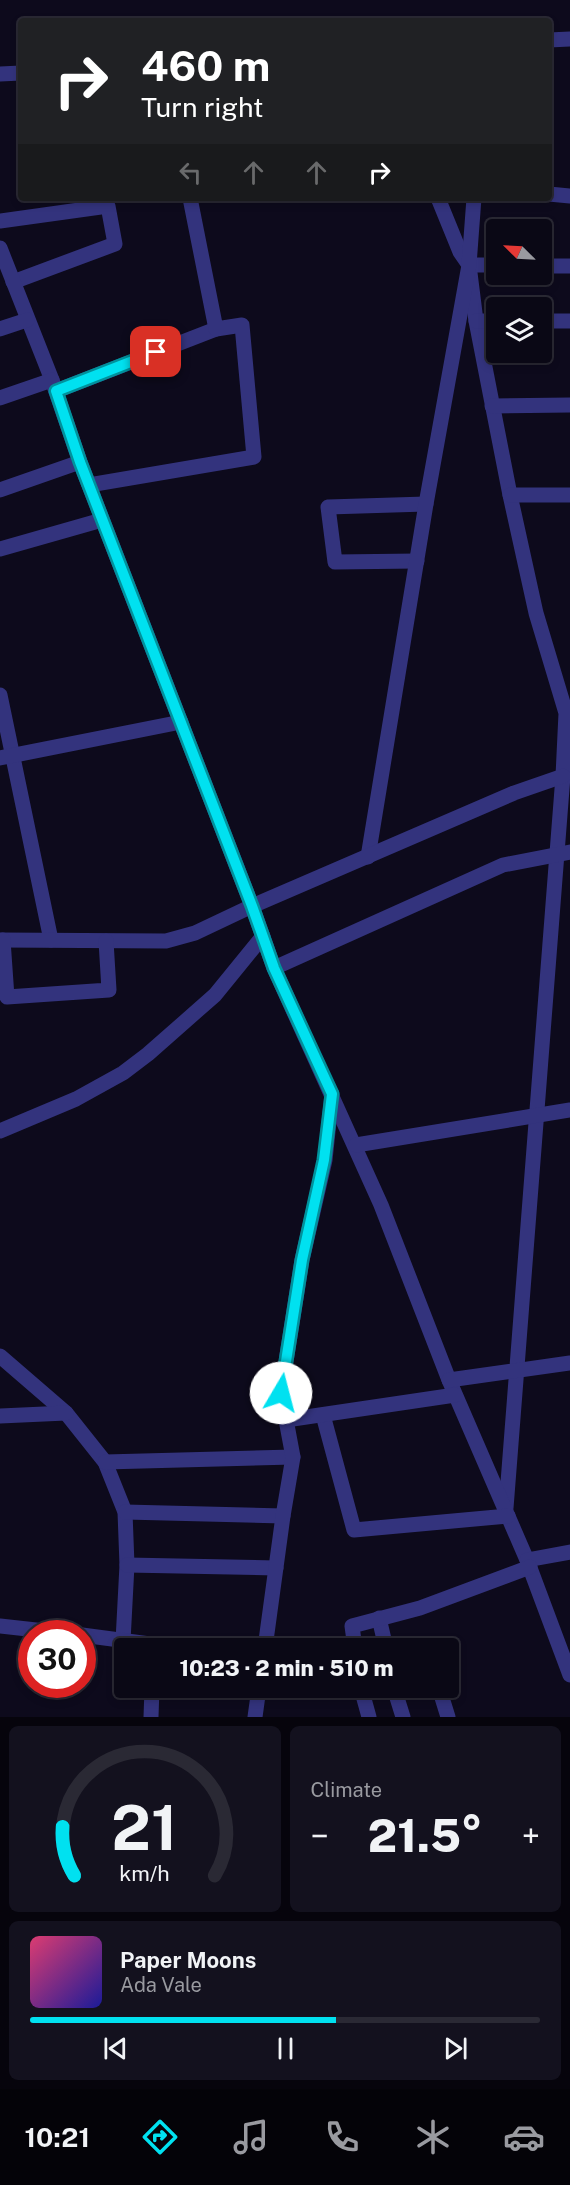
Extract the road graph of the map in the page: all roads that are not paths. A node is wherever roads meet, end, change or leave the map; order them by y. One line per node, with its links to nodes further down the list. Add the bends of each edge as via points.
1 (570, 39): 2 (street)
2 (552, 40)
3 (0, 71): 4 (street)
4 (18, 73)
5 (552, 194): 6 (street)
6 (570, 196)
7 (191, 201): 24 (street)
8 (439, 201): 13 (street)
9 (474, 201): 13 (street)
10 (0, 221): 17 (street, via 108,206 115,244)
11 (0, 248): 12 (street)
12 (3, 264): 17 (street)
13 (469, 265): 14 (street); 19 (street); 34 (street)
14 (486, 265)
15 (552, 266): 16 (street)
16 (570, 266)
17 (13, 282): 18 (street)
18 (27, 320): 23 (street); 25 (street)
19 (476, 321): 20 (street); 28 (street)
20 (486, 321)
21 (552, 321): 22 (street)
22 (570, 321)
23 (0, 329)
24 (216, 329): 25 (street); 30 (street, via 242,325 254,457)
25 (54, 385): 26 (street); 29 (street)
26 (0, 398)
27 (570, 405): 28 (street)
28 (492, 406): 32 (street)
29 (80, 462): 30 (street); 31 (street)
30 (88, 485): 35 (street)
31 (2, 486)
32 (510, 495): 33 (street); 41 (street, via 536,613 566,713)
33 (570, 495)
34 (426, 504): 37 (street); 37 (street, via 328,507 335,561)
35 (102, 520): 36 (street); 39 (street)
36 (0, 549)
37 (417, 561): 43 (street)
38 (0, 695): 40 (street)
39 (181, 722): 40 (street); 44 (street)
40 (7, 757): 47 (street)
41 (565, 782): 42 (street); 43 (street, via 514,793)
42 (563, 853): 49 (street, via 503,865); 52 (street)
43 (368, 857): 44 (street)
44 (252, 906): 45 (street); 48 (street, via 186,936)
45 (263, 936): 49 (street); 53 (street, via 215,995 143,1059 76,1099)
46 (2, 940): 47 (street); 48 (street, via 7,997 109,990)
47 (51, 940): 48 (street)
48 (106, 941)
49 (274, 968): 50 (street)
50 (332, 1094): 54 (street); 63 (street, via 324,1160 284,1371 281,1393)
51 (570, 1110): 52 (street)
52 (536, 1115): 54 (street); 57 (street)
53 (0, 1131)
54 (356, 1145): 58 (street)
55 (0, 1356): 60 (street)
56 (570, 1363): 57 (street)
57 (516, 1371): 58 (street); 67 (street)
58 (449, 1380): 59 (street)
59 (455, 1395): 61 (street); 67 (street)
60 (66, 1413): 62 (street); 65 (street)
61 (323, 1415): 63 (street); 67 (street, via 354,1530)
62 (0, 1416)
63 (286, 1420): 64 (street)
64 (293, 1457): 65 (street); 68 (street)
65 (105, 1462): 66 (street)
66 (125, 1512): 68 (street); 71 (street)
67 (507, 1514): 70 (street)
68 (283, 1516): 72 (street)
69 (570, 1552): 70 (street)
70 (529, 1563): 73 (street, via 420,1608); 82 (street)
71 (127, 1564): 72 (street); 77 (street)
72 (276, 1568): 78 (street)
73 (379, 1618): 79 (street, via 351,1626); 80 (street)
74 (0, 1626): 75 (street)
75 (18, 1628)
76 (96, 1637): 81 (street)
77 (123, 1638)
78 (266, 1638)
79 (353, 1638)
80 (384, 1638)
81 (114, 1640)
82 (570, 1675)
83 (151, 1698): 88 (street)
84 (258, 1698): 89 (street)
85 (364, 1698): 90 (street)
86 (397, 1698): 91 (street)
87 (442, 1698): 92 (street)
88 (150, 1717)
89 (255, 1717)
90 (369, 1717)
91 (403, 1717)
92 (448, 1717)

